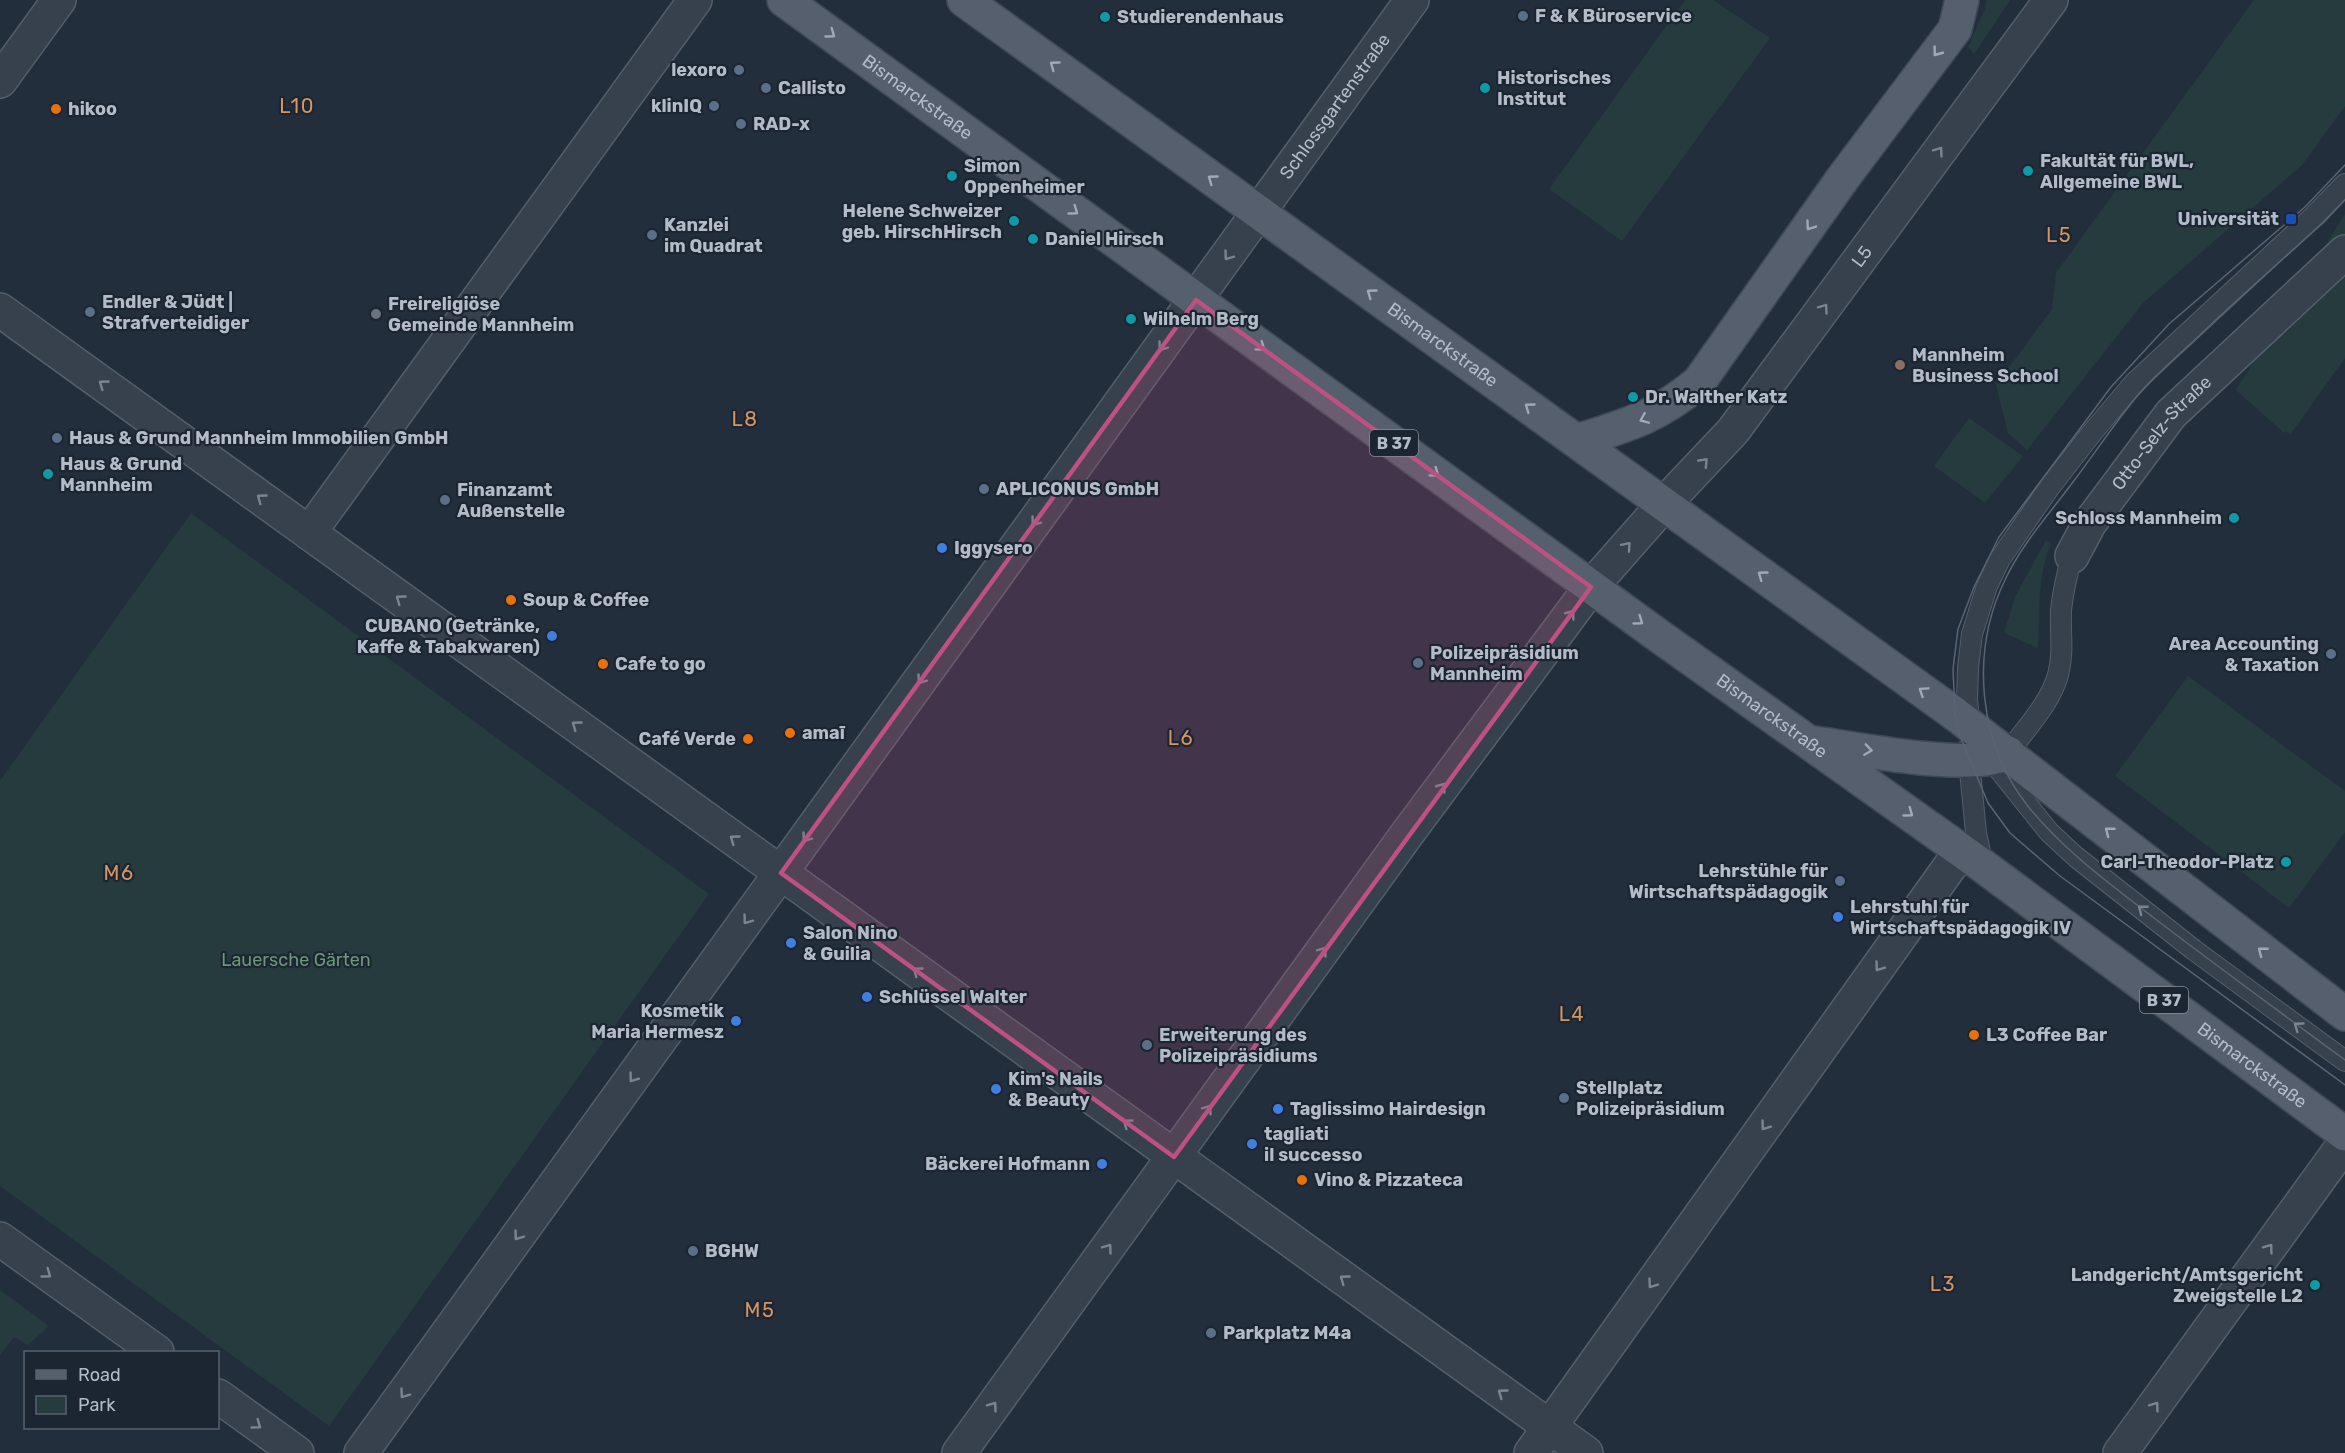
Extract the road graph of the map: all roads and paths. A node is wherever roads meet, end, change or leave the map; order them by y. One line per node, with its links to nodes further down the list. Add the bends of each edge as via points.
1 (59, 0): 8 (street)
2 (695, 0): 16 (street)
3 (784, 0): 12 (main road, Bismarckstraße / B 37, one-way to 12)
4 (964, 0): 10 (main road, Bismarckstraße, one-way to 4)
5 (1412, 0): 10 (street, Schlossgartenstraße)
6 (1962, 0): 14 (main road, one-way to 14, via 1955,29 1843,178 1700,382 1638,422)
7 (2051, 0): 15 (street, L5, one-way to 7, via 1733,431)
8 (0, 81)
9 (2345, 184): 20 (lane, via 2134,383 2091,434 2000,559 1972,634 1967,689)
10 (1260, 213): 12 (street, one-way to 12); 14 (main road, Bismarckstraße, one-way to 10)
11 (2345, 252): 17 (street, Otto-Selz-Straße, via 2171,414 2089,524)
12 (1196, 300): 18 (main road, Bismarckstraße / B 37, one-way to 18); 22 (street, one-way to 22)
13 (0, 310): 16 (street, one-way to 13)
14 (1577, 441): 15 (main road, Bismarckstraße)
15 (1664, 504): 18 (street, L5, one-way to 15); 20 (main road, Bismarckstraße, one-way to 15)
16 (309, 533): 22 (street, one-way to 16)
17 (2072, 556): 20 (lane, Otto-Selz-Straße, via 2061,612 2063,648 2058,676 2045,702)
18 (1591, 587): 19 (main road, Bismarckstraße / B 37, one-way to 19); 27 (street, L5, one-way to 18)
19 (1810, 743): 20 (main road, one-way to 20, via 1923,758); 21 (main road, Bismarckstraße / B 37, one-way to 21)
20 (1982, 747): 21 (lane); 23 (main road, Bismarckstraße, one-way to 20); 24 (lane, one-way to 20, via 2076,858 2041,823)
21 (1972, 858): 25 (main road, Bismarckstraße / B 37); 31 (street, one-way to 31)
22 (781, 873): 27 (street, one-way to 22); 33 (street, one-way to 33)
23 (2345, 1014)
24 (2345, 1061)
25 (2345, 1134)
26 (2345, 1143): 37 (street, one-way to 26)
27 (1174, 1157): 31 (street, one-way to 27); 34 (street, L5, one-way to 27)
28 (0, 1239): 29 (street, one-way to 29)
29 (154, 1351)
30 (219, 1397): 32 (street, one-way to 32)
31 (1550, 1427): 35 (street); 36 (street)
32 (297, 1453)
33 (361, 1453)
34 (959, 1453)
35 (1531, 1453)
36 (1586, 1453)
37 (2121, 1453)

